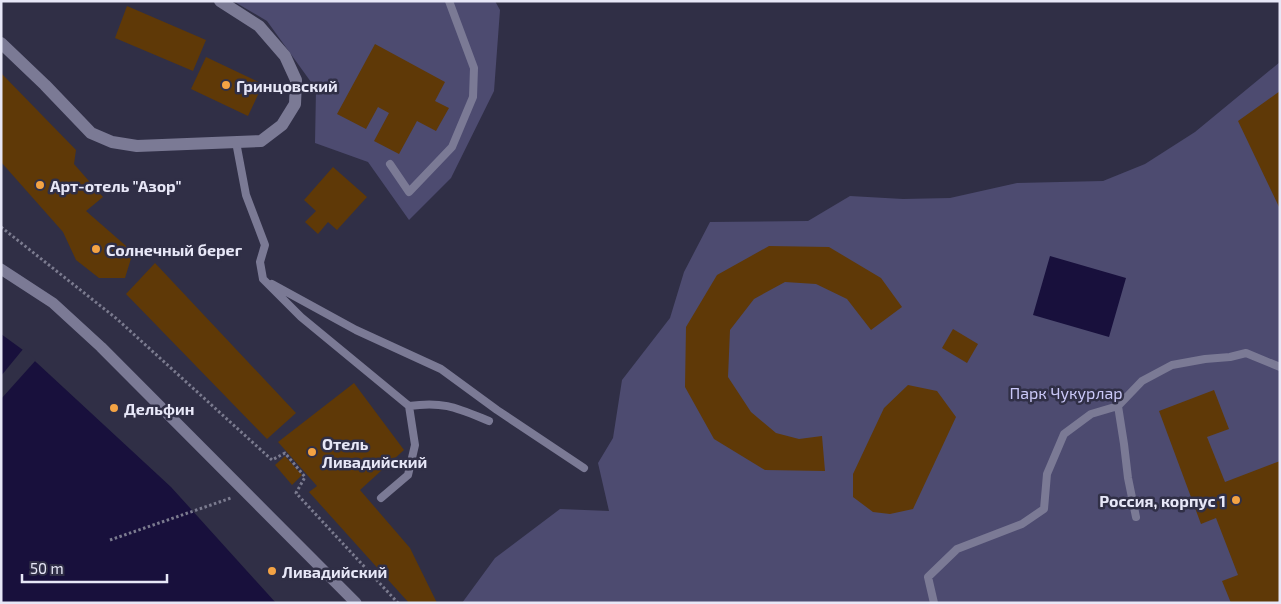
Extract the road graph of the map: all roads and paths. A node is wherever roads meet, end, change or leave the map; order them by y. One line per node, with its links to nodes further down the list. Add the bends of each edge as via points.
1 (220, 1): 4 (street, via 259,26 285,56 296,80 295,104 282,125 261,141)
2 (449, 1): 5 (lane, via 474,68 473,96 452,148 409,192)
3 (1, 43): 4 (street, via 91,133 112,142 137,146)
4 (236, 142): 8 (lane, via 246,195 265,245 260,262)
5 (390, 164)
6 (1, 228): 19 (path, via 117,319 272,460 285,453 305,476 296,493)
7 (1, 268): 18 (street, via 53,302 101,347)
8 (264, 279): 10 (lane, via 301,317); 13 (lane, via 356,330 440,369)
9 (1280, 367): 11 (lane, via 1246,353 1172,365 1142,381)
10 (408, 406): 12 (lane, via 429,403 455,407); 15 (lane, via 414,444 408,475)
11 (1118, 406): 16 (lane); 20 (lane, via 1091,414 1064,434 1047,474 1044,509 1022,524 957,549 928,577)
12 (489, 422)
13 (584, 468)
14 (239, 495): 17 (path)
15 (381, 498)
16 (1136, 517)
17 (110, 540)
18 (356, 603)
19 (398, 603)
20 (934, 603)

